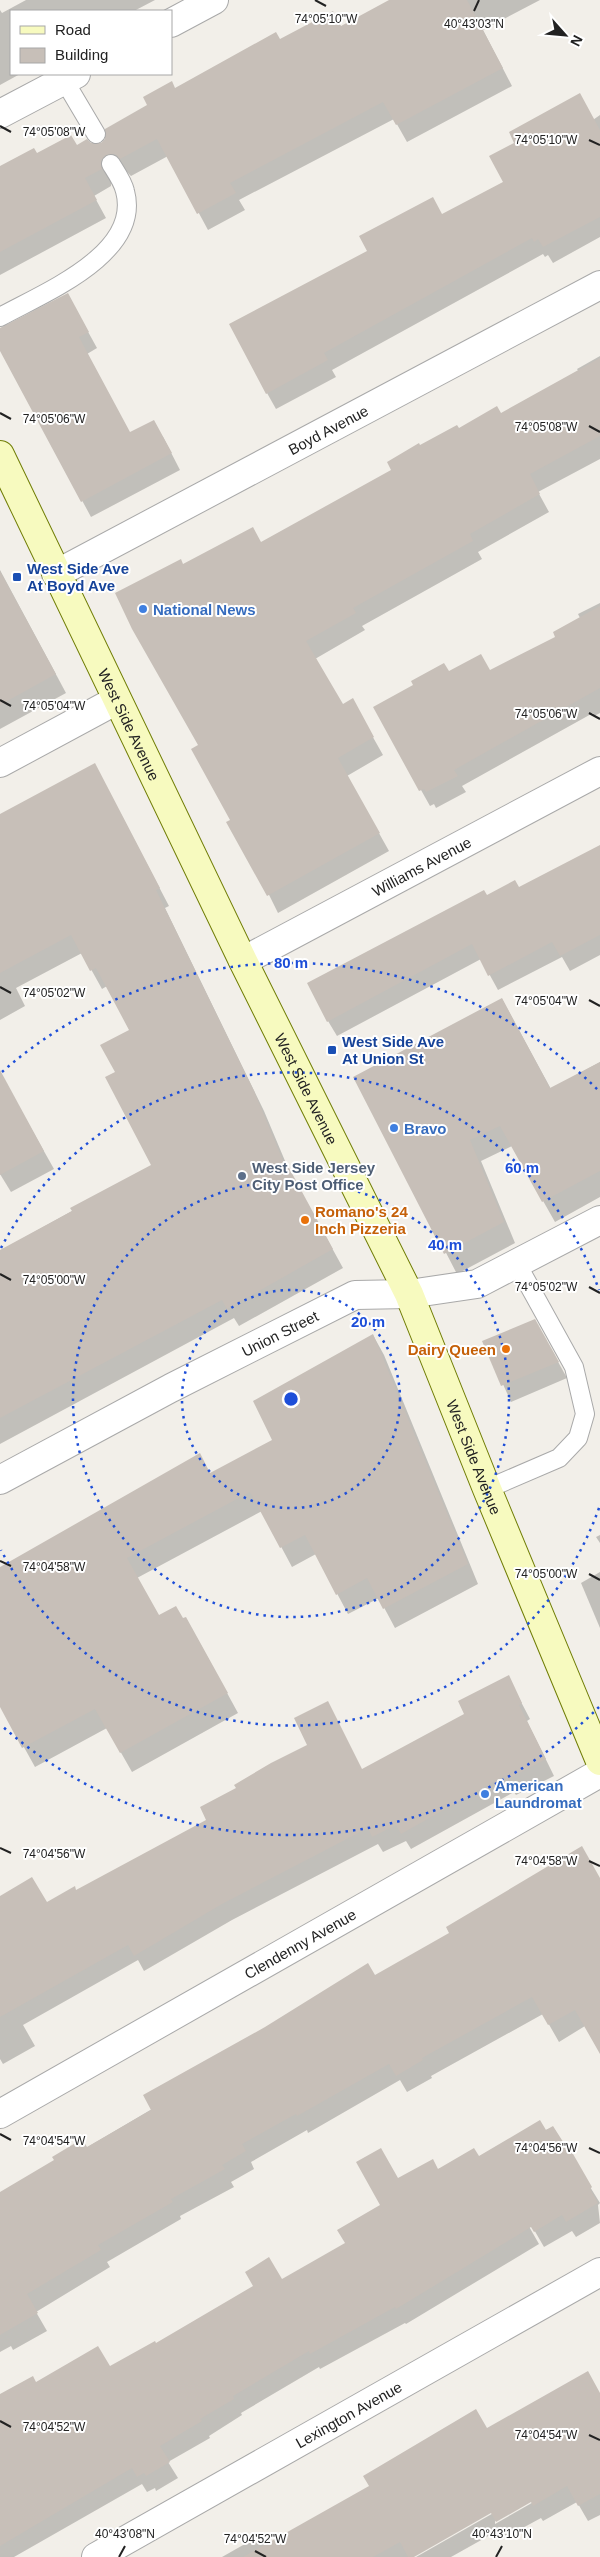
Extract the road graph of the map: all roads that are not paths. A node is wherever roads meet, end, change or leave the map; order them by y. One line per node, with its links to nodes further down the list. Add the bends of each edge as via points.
1 (214, 0): 2 (street)
2 (172, 22)
3 (70, 77): 4 (street); 5 (lane)
4 (0, 114)
5 (96, 134)
6 (111, 164): 8 (lane, via 125,191 126,216 120,234 87,268)
7 (600, 285): 10 (street, Boyd Avenue)
8 (0, 317)
9 (0, 455): 10 (main road, West Side Avenue)
10 (56, 574): 11 (main road, West Side Avenue)
11 (117, 700): 12 (street); 14 (main road, West Side Avenue)
12 (0, 763)
13 (600, 772): 14 (street, Williams Avenue)
14 (243, 961): 17 (main road, West Side Avenue)
15 (600, 1220): 16 (street, Union Street)
16 (517, 1264): 17 (street, Union Street, via 476,1284); 19 (lane, via 574,1367 585,1414 578,1438 559,1458)
17 (409, 1294): 18 (street, Union Street, via 356,1295 171,1388); 19 (main road, West Side Avenue)
18 (0, 1480)
19 (486, 1489): 20 (main road, West Side Avenue)
20 (600, 1761)
21 (600, 1773): 22 (street, Clendenny Avenue)
22 (0, 2114)
23 (600, 2272): 24 (street, Lexington Avenue)
24 (96, 2557)

